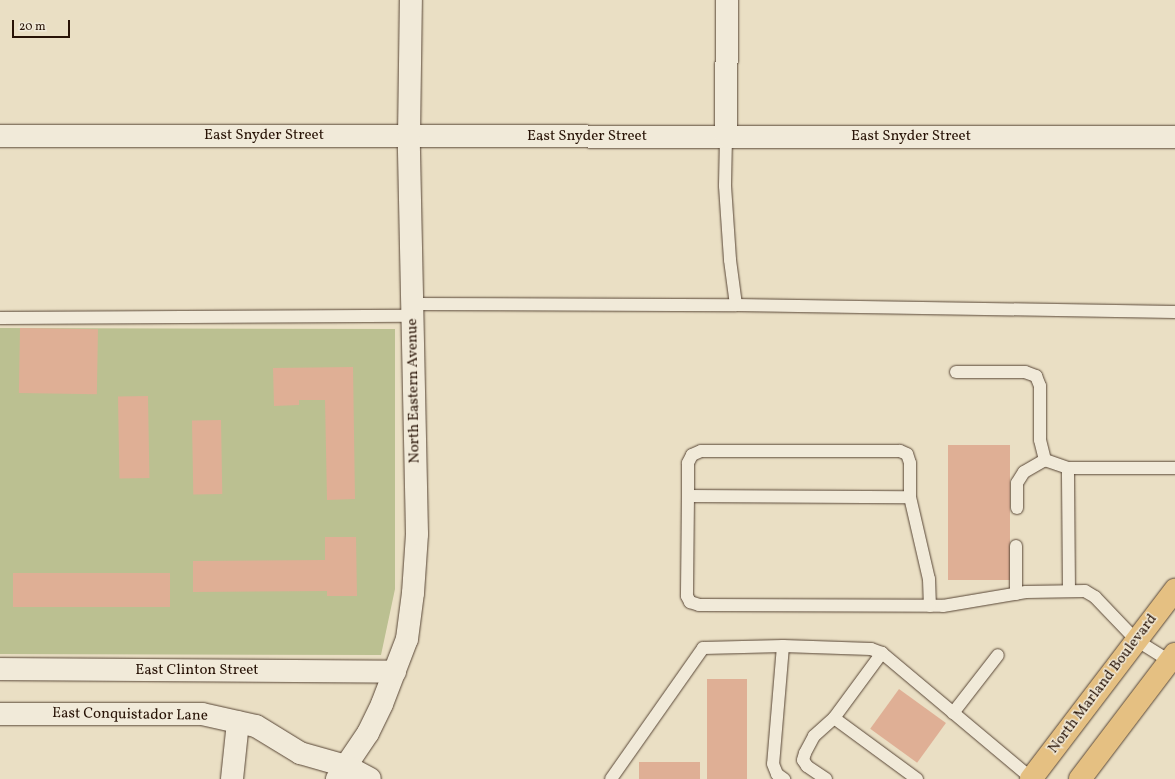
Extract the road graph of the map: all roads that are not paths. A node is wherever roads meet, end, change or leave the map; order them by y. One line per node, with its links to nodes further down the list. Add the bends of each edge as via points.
1 (411, 0): 4 (street, North Eastern Avenue)
2 (727, 0): 5 (street)
3 (0, 136): 4 (street, East Snyder Street)
4 (409, 136): 5 (street, East Snyder Street); 8 (street, North Eastern Avenue)
5 (726, 137): 6 (street, East Snyder Street); 7 (lane, via 725,186)
6 (1175, 137)
7 (736, 305): 8 (lane); 9 (lane)
8 (412, 310): 10 (lane); 29 (street, North Eastern Avenue, via 417,534 407,639)
9 (1175, 312)
10 (0, 318)
11 (956, 372): 12 (lane, via 1025,372 1036,376 1040,386 1040,440)
12 (1045, 460): 13 (lane); 17 (lane, via 1024,472 1017,484)
13 (1068, 468): 14 (lane); 20 (lane)
14 (1175, 468)
15 (688, 496): 16 (lane); 16 (lane, via 688,464 692,455 701,451 900,451 907,454 910,463); 22 (lane, via 687,596 690,602 699,605)
16 (910, 497): 22 (lane, via 929,578)
17 (1017, 508)
18 (1016, 546): 21 (lane)
19 (1175, 590): 23 (highway, North Marland Boulevard)
20 (1069, 591): 21 (lane); 23 (lane, via 1084,591 1095,597)
21 (1016, 594): 22 (lane)
22 (930, 606)
23 (1136, 640): 27 (lane); 35 (highway, North Marland Boulevard)
24 (783, 646): 25 (lane, via 871,649); 38 (lane, via 708,647 698,652); 39 (lane, via 773,764)
25 (882, 653): 30 (lane); 32 (lane)
26 (998, 655): 30 (lane)
27 (1172, 658): 42 (highway)
28 (0, 669): 29 (street, East Clinton Street)
29 (395, 672): 34 (street, North Eastern Avenue, via 368,733)
30 (953, 713): 35 (lane)
31 (0, 714): 33 (street, East Conquistador Lane, via 202,714)
32 (834, 718): 40 (lane, via 814,736 803,760); 41 (lane)
33 (238, 722): 34 (street, East Conquistador Lane, via 256,726 300,753); 36 (street)
34 (342, 773): 37 (street)
35 (1031, 778)
36 (232, 779)
37 (370, 779)
38 (611, 779)
39 (784, 779)
40 (826, 779)
41 (917, 779)
42 (1080, 779)

